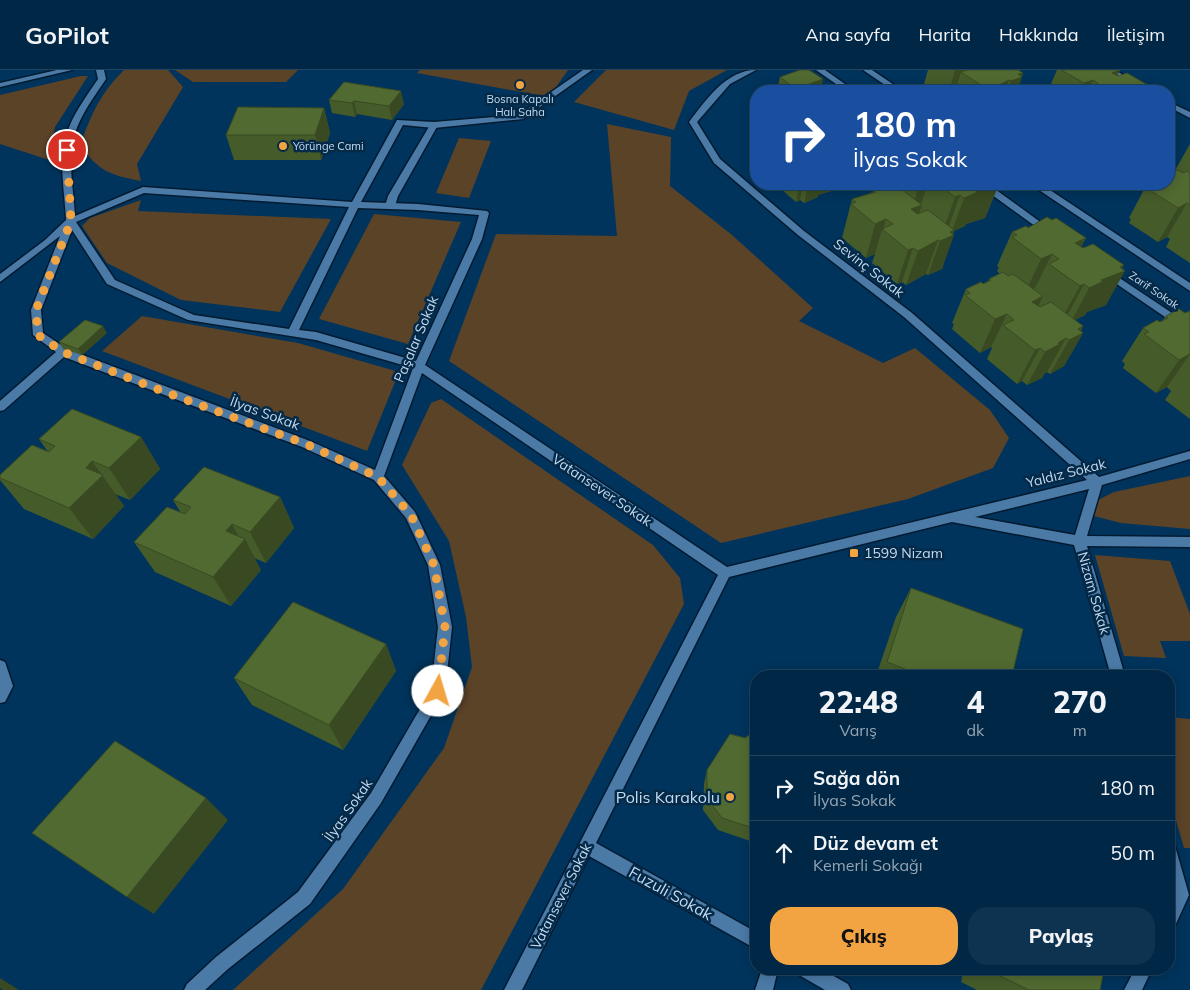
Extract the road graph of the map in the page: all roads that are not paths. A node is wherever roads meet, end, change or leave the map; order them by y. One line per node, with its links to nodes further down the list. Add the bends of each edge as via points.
1 (68, 70): 8 (street)
2 (100, 70): 21 (street, via 102,80 75,120 67,150)
3 (588, 70): 14 (street, via 520,117)
4 (752, 70): 15 (street, Sevinç Sokak, via 727,82 693,122 716,161)
5 (820, 70): 9 (street)
6 (867, 70): 10 (street)
7 (1109, 70): 11 (street)
8 (0, 85)
9 (842, 85)
10 (890, 85)
11 (1135, 85)
12 (1175, 107): 13 (street)
13 (1190, 115)
14 (434, 125): 19 (street, via 400,122); 20 (street)
15 (750, 189)
16 (751, 190): 33 (street, Sevinç Sokak, via 908,315)
17 (990, 190): 22 (street)
18 (1044, 190): 25 (street, Zarif Sokak)
19 (356, 205): 20 (street); 21 (street, via 143,190); 27 (street)
20 (390, 206): 29 (street, Paşalar Sokak, via 484,214 477,239)
21 (71, 221): 24 (street); 27 (street, Vatansever Sokak, via 111,282 192,318); 28 (street, İlyas Sokak, via 36,310 38,335)
22 (1055, 236)
23 (1095, 264): 26 (street, Zarif Sokak)
24 (0, 279)
25 (1190, 288)
26 (1190, 330)
27 (293, 332): 29 (street, Vatansever Sokak)
28 (63, 352): 30 (street); 32 (street, İlyas Sokak, via 306,444)
29 (419, 366): 32 (street, Paşalar Sokak); 37 (street, Vatansever Sokak)
30 (0, 407)
31 (1190, 455): 33 (street, Yaldız Sokak)
32 (378, 477): 49 (street, İlyas Sokak, via 411,515 434,565 445,627 438,691 376,798 304,898 222,962)
33 (1097, 482): 34 (street, Yaldız Sokak); 35 (street, Nizam Sokak)
34 (949, 517): 35 (street, Yaldız Sokak); 37 (street, Yaldız Sokak)
35 (1079, 541): 36 (street, Yaldız Sokak); 39 (street, Nizam Sokak)
36 (1190, 542)
37 (725, 574): 41 (street, Vatansever Sokak)
38 (0, 666): 40 (street, via 6,686)
39 (1116, 670)
40 (0, 697)
41 (586, 846): 45 (street, Fuzuli Sokak); 50 (street, Vatansever Sokak)
42 (1175, 867): 43 (street)
43 (1186, 895): 44 (street)
44 (1175, 911)
45 (750, 938)
46 (768, 975): 51 (street)
47 (816, 975): 52 (street)
48 (1141, 975): 53 (street)
49 (192, 990)
50 (513, 990)
51 (764, 990)
52 (842, 990)
53 (1133, 990)

